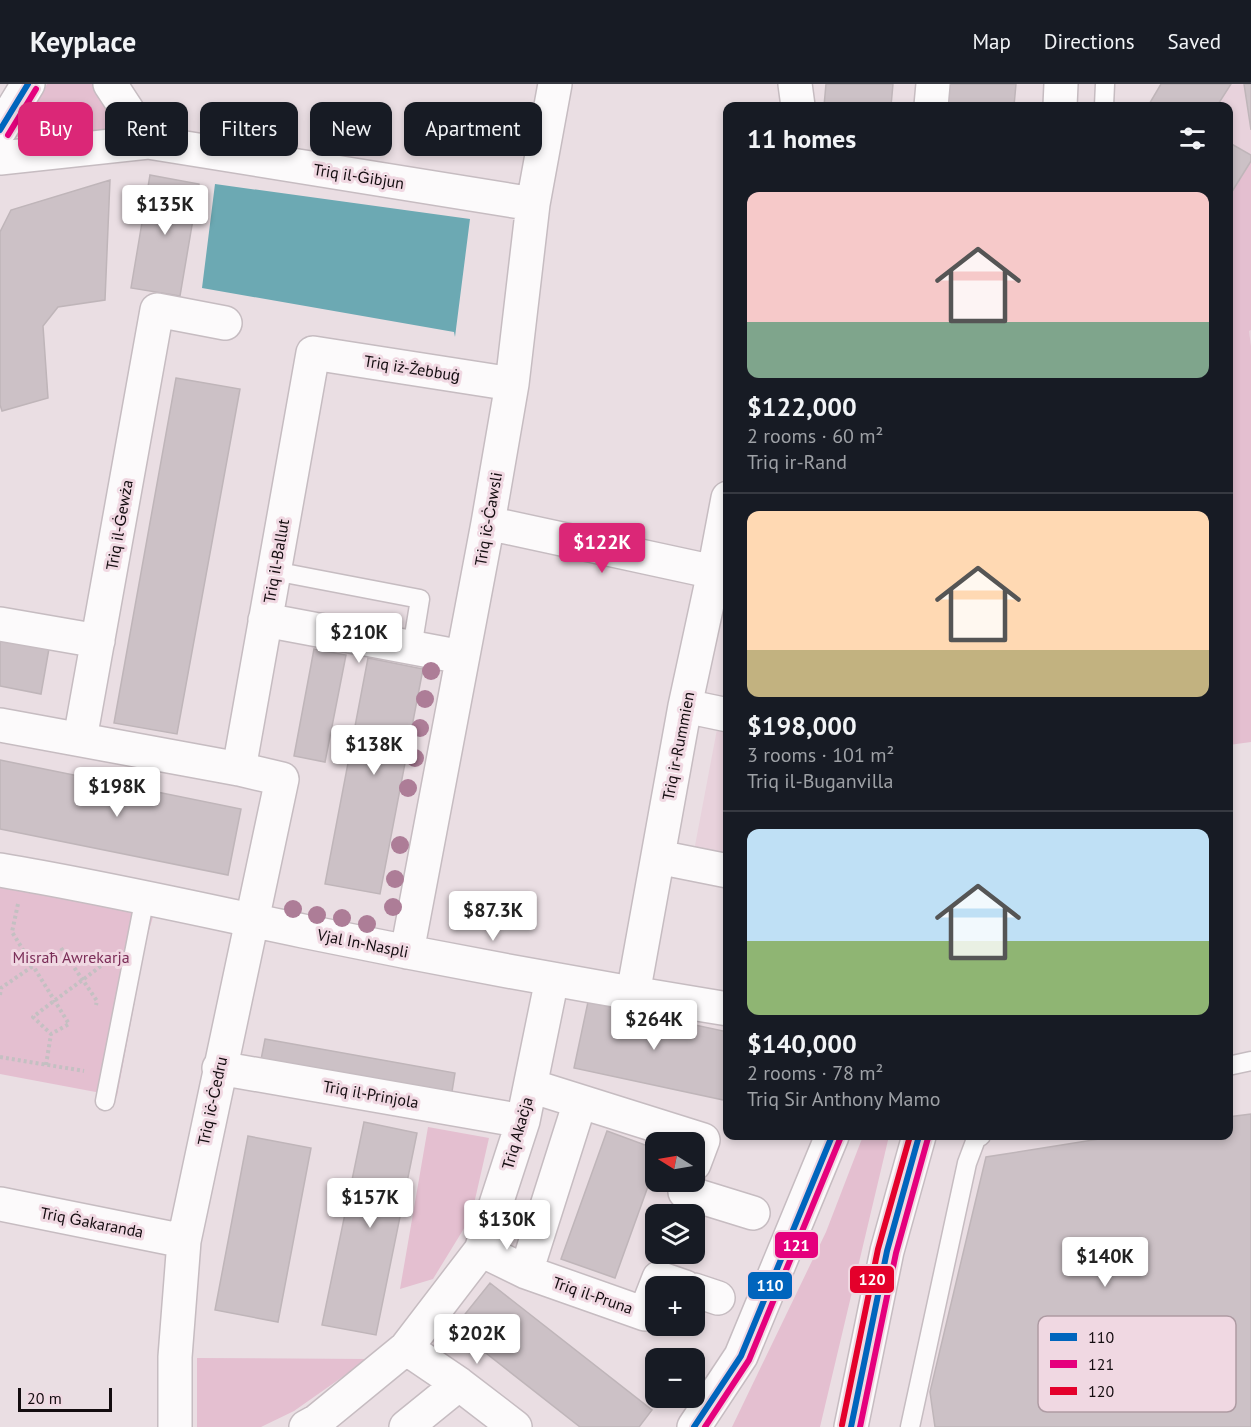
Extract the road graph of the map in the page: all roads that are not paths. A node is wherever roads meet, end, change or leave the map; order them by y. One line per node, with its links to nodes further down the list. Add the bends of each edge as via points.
1 (27, 84): 13 (street)
2 (110, 84): 8 (street)
3 (555, 84): 17 (street, Triq iċ-Ċawsli)
4 (795, 84): 9 (street)
5 (933, 84): 10 (street)
6 (1061, 84): 11 (street)
7 (1105, 84): 12 (lane)
8 (122, 102)
9 (797, 102)
10 (931, 102)
11 (1060, 102)
12 (1104, 102)
13 (0, 130)
14 (105, 147): 16 (street, Triq il-Ġibjun)
15 (188, 148): 17 (street, Triq il-Ġibjun)
16 (0, 158)
17 (533, 204): 20 (street, Triq iċ-Ċawsli)
18 (225, 323): 27 (street, Triq il-Ġewża, via 157,310)
19 (313, 353): 20 (street, Triq iż-Żebbuġ); 23 (street, Triq il-Ballut)
20 (512, 384): 21 (street, Triq iċ-Ċawsli)
21 (488, 523): 24 (street); 29 (street, Triq iċ-Ċawsli)
22 (723, 552): 24 (street, Triq ir-Rummien)
23 (274, 571): 25 (street, Triq il-Ballut); 28 (lane, via 420,599)
24 (721, 574): 30 (street, Triq ir-Rummien)
25 (265, 621): 28 (street); 34 (street, Triq il-Ballut)
26 (0, 624): 27 (street)
27 (98, 641): 33 (street, Triq il-Ġewża)
28 (412, 648): 29 (street)
29 (462, 657): 40 (street, Triq iċ-Ċawsli)
30 (685, 706): 31 (street); 35 (street, Triq ir-Rummien)
31 (723, 714)
32 (0, 725): 33 (street)
33 (80, 740): 34 (street)
34 (239, 769): 39 (street, Triq iċ-Ċedru, via 282,779)
35 (658, 857): 36 (street); 42 (street, Triq ir-Rummien)
36 (723, 870)
37 (12, 872): 38 (street, Vjal In-Naspli)
38 (145, 897): 39 (street, Vjal In-Naspli); 48 (lane)
39 (250, 920): 40 (street, Vjal In-Naspli); 46 (street, Triq iċ-Ċedru)
40 (407, 952): 41 (street, Vjal In-Naspli)
41 (552, 979): 42 (street, Vjal In-Naspli); 47 (street, Triq Akaċja)
42 (633, 994): 43 (street, Vjal In-Naspli)
43 (723, 1008)
44 (1251, 1061): 45 (lane)
45 (1233, 1065)
46 (219, 1068): 50 (street, Triq il-Prinjola); 58 (street, Triq iċ-Ċedru)
47 (531, 1086): 49 (street); 50 (street, Triq Akaċja)
48 (105, 1101)
49 (580, 1102): 51 (street); 60 (street)
50 (523, 1121): 59 (street, Triq Akaċja)
51 (677, 1132)
52 (830, 1140): 68 (street, via 741,1356)
53 (918, 1140): 69 (street, via 887,1251)
54 (976, 1140): 70 (lane, via 967,1163)
55 (685, 1192): 57 (street)
56 (0, 1204): 58 (street, Triq Ġakaranda)
57 (753, 1214)
58 (184, 1241): 65 (street, Triq iċ-Ċedru, via 175,1357)
59 (481, 1250): 60 (street, Triq il-Pruna); 62 (street, Triq Akaċja)
60 (526, 1272): 61 (street, Triq il-Pruna)
61 (645, 1314)
62 (406, 1348): 63 (street); 64 (street, Triq Akaċja)
63 (459, 1384): 66 (street); 67 (street)
64 (314, 1425)
65 (175, 1427)
66 (406, 1427)
67 (515, 1427)
68 (694, 1427)
69 (850, 1427)
70 (910, 1427)

